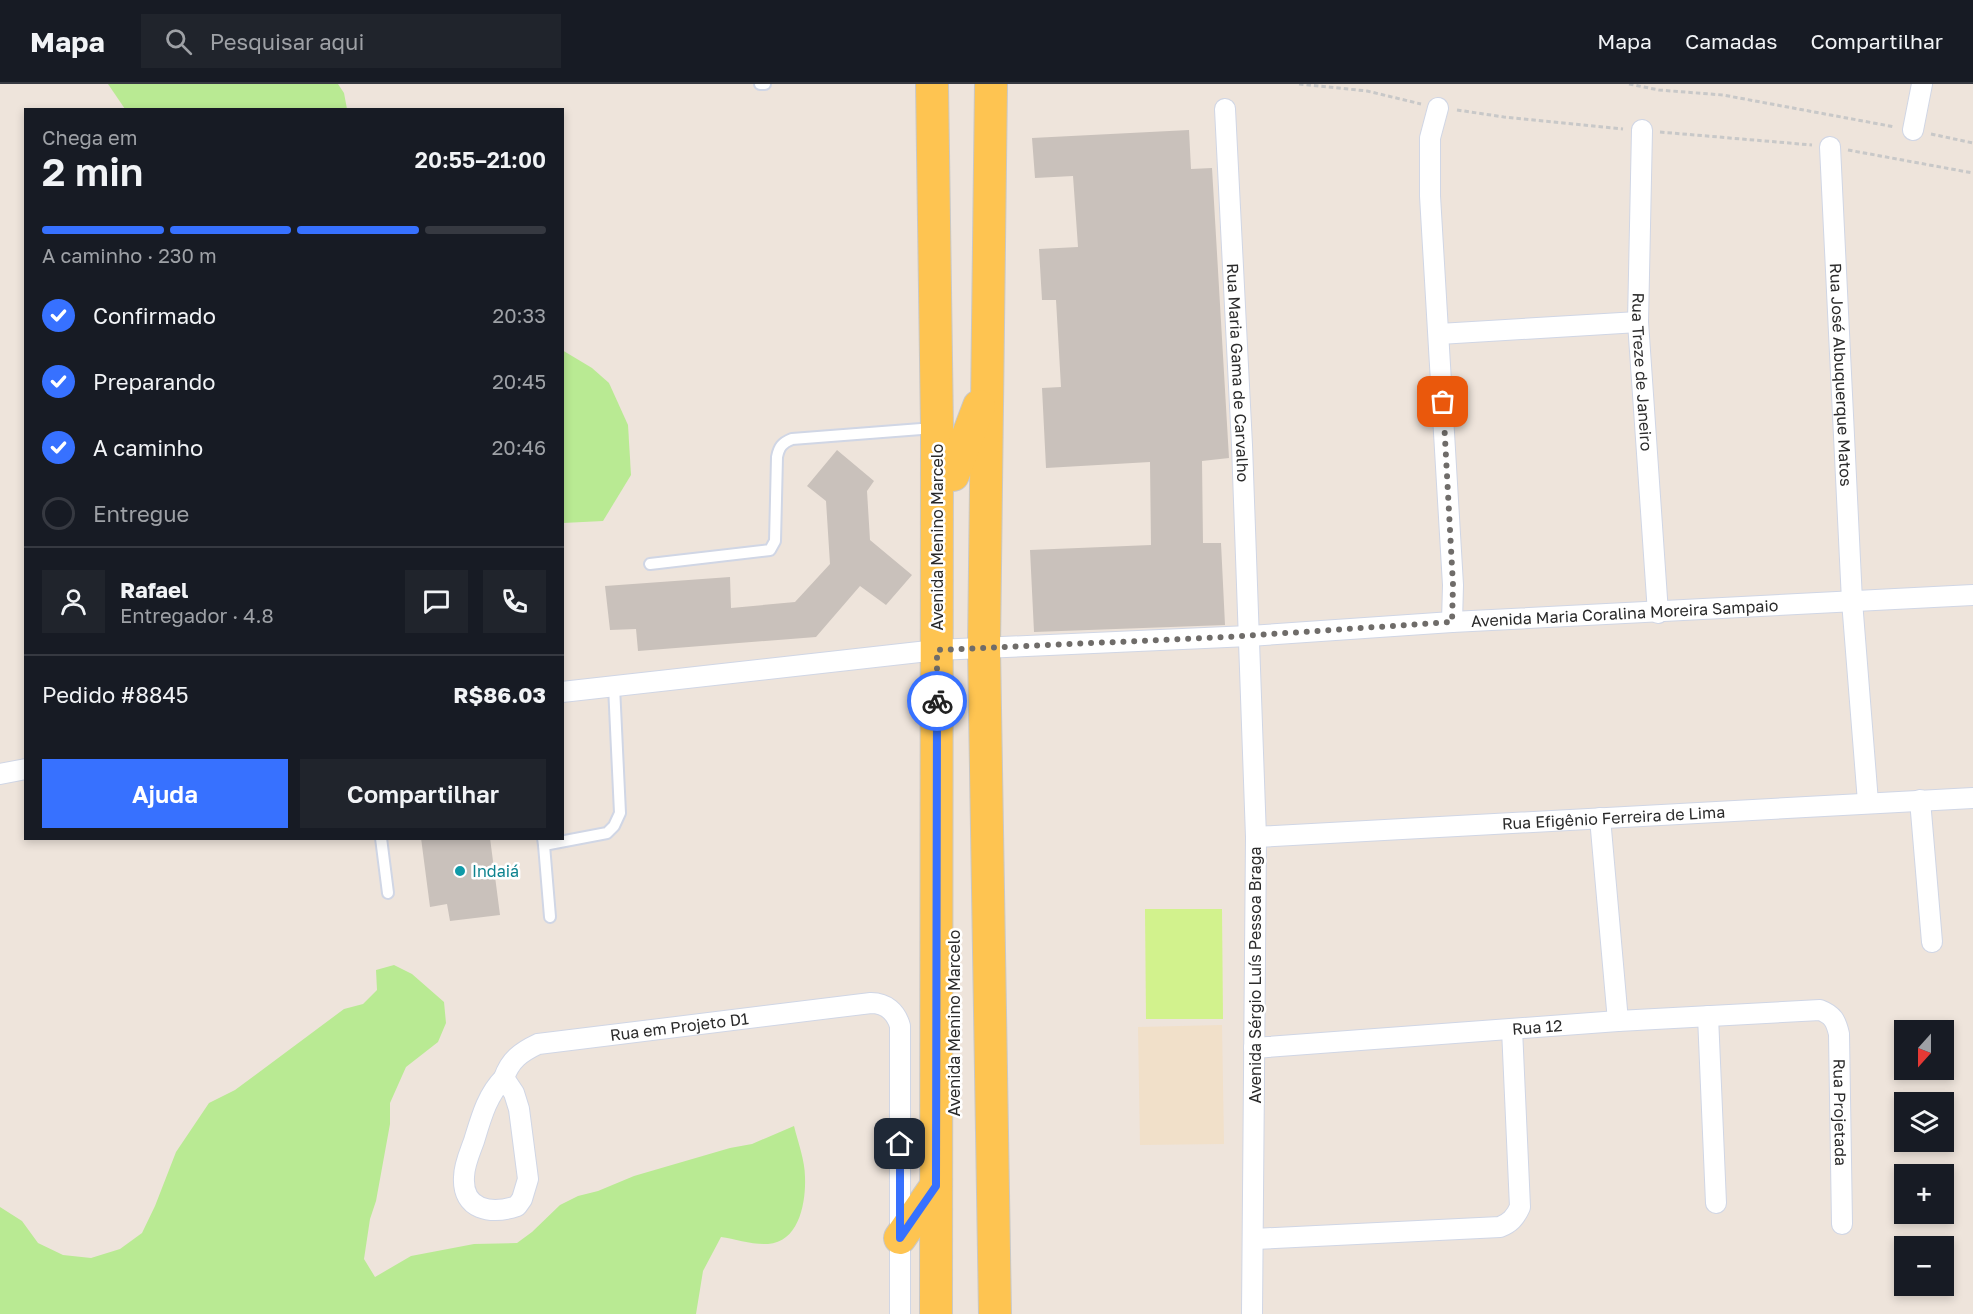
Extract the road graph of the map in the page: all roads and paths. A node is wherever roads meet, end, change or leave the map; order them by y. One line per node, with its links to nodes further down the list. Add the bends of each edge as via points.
1 (760, 84): 2 (lane)
2 (765, 84)
3 (932, 84): 17 (main road, Avenida Menino Marcelo)
4 (951, 84): 18 (main road, Avenida Menino Marcelo)
5 (991, 84): 16 (main road)
6 (1629, 84): 11 (path, via 1722,95)
7 (1922, 84): 11 (street)
8 (1438, 108): 15 (street, via 1430,138 1430,196)
9 (1225, 109): 24 (street, Rua Maria Gama de Carvalho)
10 (1642, 130): 14 (street, Rua Treze de Janeiro)
11 (1913, 130): 12 (path)
12 (1973, 143)
13 (1830, 147): 21 (street, Rua José Albuquerque Matos)
14 (1638, 322): 15 (street); 22 (street, Rua Treze de Janeiro)
15 (1439, 334): 23 (street)
16 (987, 385): 18 (main road); 25 (main road)
17 (937, 428): 19 (lane, via 784,442 778,449 775,541 770,550); 25 (main road, Avenida Menino Marcelo)
18 (953, 475): 25 (main road, Avenida Menino Marcelo)
19 (650, 564)
20 (1973, 595): 21 (street, Avenida Maria Coralina Moreira Sampaio)
21 (1852, 602): 22 (street, Avenida Maria Coralina Moreira Sampaio); 32 (street, Rua José Albuquerque Matos)
22 (1658, 613): 23 (street, Avenida Maria Coralina Moreira Sampaio)
23 (1452, 622): 24 (street, Avenida Maria Coralina Moreira Sampaio)
24 (1250, 636): 25 (street, Avenida Maria Coralina Moreira Sampaio); 34 (street, Avenida Sérgio Luís Pessoa Braga)
25 (958, 649): 26 (street, Avenida Maria Coralina Moreira Sampaio); 47 (main road, Avenida Menino Marcelo); 54 (main road, Avenida Menino Marcelo); 55 (main road)
26 (614, 686): 27 (street, Avenida Maria Coralina Moreira Sampaio); 35 (lane, via 620,813 607,833)
27 (564, 692)
28 (24, 769): 29 (street)
29 (0, 774)
30 (1973, 798): 31 (street, Rua Efigênio Ferreira de Lima)
31 (1920, 800): 32 (street, Rua Efigênio Ferreira de Lima); 40 (street)
32 (1868, 802): 33 (street, Rua Efigênio Ferreira de Lima)
33 (1600, 819): 34 (street, Rua Efigênio Ferreira de Lima); 43 (street)
34 (1256, 837): 45 (street, Avenida Sérgio Luís Pessoa Braga)
35 (564, 839)
36 (381, 840): 38 (lane)
37 (543, 842): 39 (lane)
38 (388, 893)
39 (550, 917)
40 (1932, 942)
41 (1820, 1010): 42 (street, Rua 12); 49 (street, Rua Projetada, via 1830,1014 1839,1034)
42 (1708, 1016): 43 (street, Rua 12); 48 (street)
43 (1618, 1021): 44 (street, Rua 12)
44 (1512, 1029): 45 (street, Rua 12); 51 (street, via 1520,1207 1508,1224)
45 (1254, 1048): 51 (street, Avenida Sérgio Luís Pessoa Braga)
46 (504, 1078): 46 (street, Rua em Projeto D1, via 484,1110 464,1174 464,1188 474,1205 484,1209 517,1206 528,1179 519,1108); 50 (street, Rua em Projeto D1, via 515,1058 538,1044 879,1003 888,1007 900,1026)
47 (936, 1186): 50 (main road); 53 (main road, Avenida Menino Marcelo)
48 (1716, 1203)
49 (1842, 1224)
50 (900, 1238): 52 (street)
51 (1254, 1239): 56 (street, Avenida Sérgio Luís Pessoa Braga)
52 (900, 1314)
53 (936, 1314)
54 (954, 1314)
55 (995, 1314)
56 (1252, 1314)

